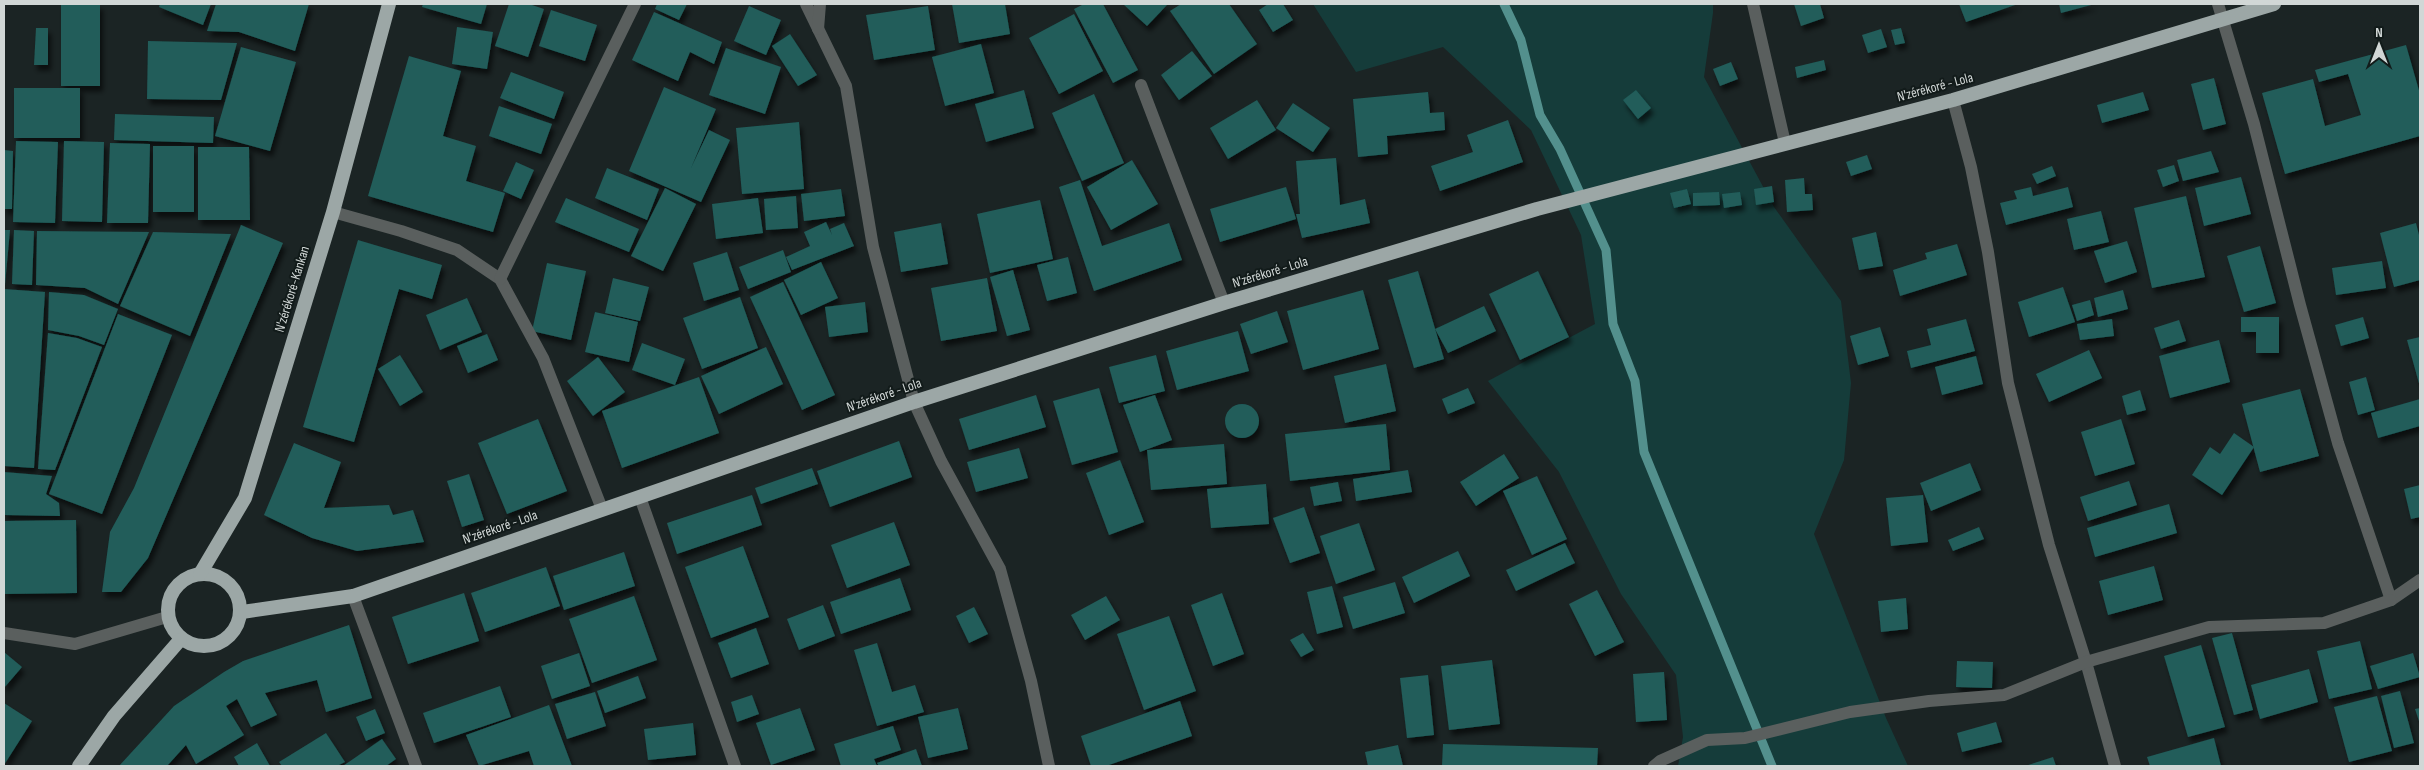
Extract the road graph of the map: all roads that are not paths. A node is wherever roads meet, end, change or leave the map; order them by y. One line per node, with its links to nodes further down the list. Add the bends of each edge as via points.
1 (389, 4): 13 (highway, N'zérékoré-Kankan)
2 (635, 4): 14 (street)
3 (806, 4): 9 (street)
4 (820, 4): 9 (street)
5 (1753, 4): 12 (street)
6 (2218, 4): 8 (street)
7 (2274, 4): 8 (highway, N'zérékoré - Lola)
8 (2222, 20): 11 (highway, N'zérékoré - Lola); 22 (street, via 2254,124 2338,443)
9 (818, 29): 16 (street, via 846,86 874,247)
10 (1141, 85): 15 (street)
11 (1953, 100): 12 (highway, N'zérékoré - Lola); 27 (street, via 1971,167 1988,252 2008,383 2049,545)
12 (1785, 143): 15 (highway, N'zérékoré - Lola, via 1537,209)
13 (333, 212): 14 (street, via 457,250); 19 (highway, N'zérékoré-Kankan, via 245,498)
14 (500, 279): 18 (street, via 543,358)
15 (1224, 302): 16 (highway, N'zérékoré - Lola)
16 (914, 402): 17 (highway, N'zérékoré - Lola); 31 (street, via 941,461 1000,570 1031,681)
17 (640, 498): 18 (highway, N'zérékoré - Lola); 30 (street)
18 (602, 509): 21 (highway, N'zérékoré - Lola)
19 (200, 574): 23 (highway, via 221,577 236,591); 24 (highway, via 181,581 169,598)
20 (2420, 580): 22 (street)
21 (352, 596): 23 (highway, N'zérékoré - Lola); 29 (street)
22 (2391, 600): 27 (street, via 2324,623 2209,627)
23 (242, 612): 26 (highway, via 232,637 207,648)
24 (167, 617): 25 (street, via 75,644); 26 (highway)
25 (4, 633)
26 (180, 640): 28 (highway, via 114,716)
27 (2086, 662): 32 (street, via 2004,695 1850,712 1745,738 1707,740); 33 (street)
28 (79, 766)
29 (416, 766)
30 (735, 766)
31 (1050, 766)
32 (1654, 766)
33 (2114, 766)

